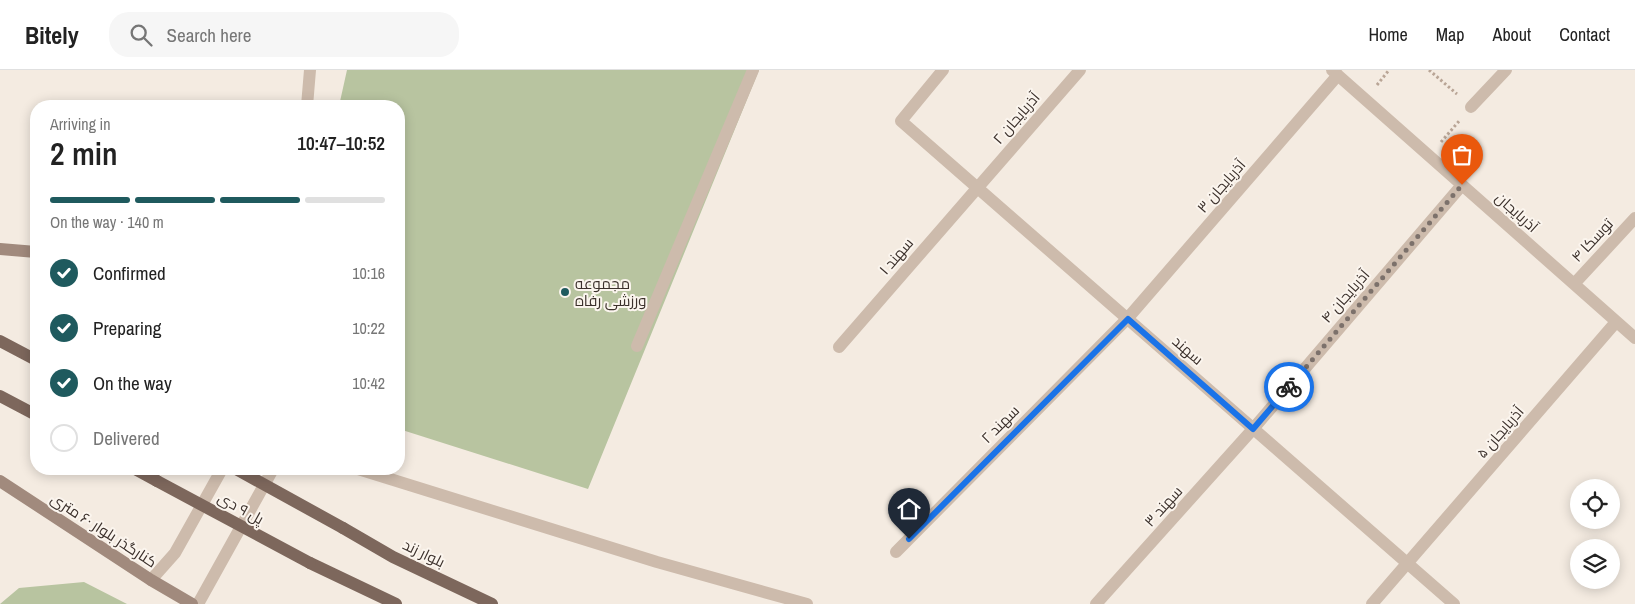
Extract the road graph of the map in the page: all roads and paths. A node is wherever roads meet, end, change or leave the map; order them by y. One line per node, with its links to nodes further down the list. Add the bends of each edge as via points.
1 (310, 70): 8 (street)
2 (753, 70): 21 (street)
3 (943, 70): 12 (street, سهند, via 901,121)
4 (1080, 70): 12 (street, آذربایجان ۲)
5 (1429, 70): 9 (path)
6 (1506, 70): 9 (street)
7 (1335, 73): 10 (street, آذربایجان); 17 (street, آذربایجان ۳)
8 (308, 100)
9 (1471, 107): 10 (path)
10 (1430, 156): 11 (street, آذربایجان)
11 (1462, 185): 16 (street, آذربایجان); 26 (street, آذربایجان ۴)
12 (977, 188): 17 (street, سهند); 22 (street, سهند ۱)
13 (1635, 218): 16 (street, توسکا ۴)
14 (0, 249): 15 (main road)
15 (30, 252)
16 (1574, 284): 18 (street, آذربایجان)
17 (1128, 319): 26 (street, سهند); 33 (street, سهند ۲)
18 (1616, 322): 19 (street, آذربایجان); 34 (street, آذربایجان ۵)
19 (1635, 338)
20 (0, 341): 23 (main road)
21 (637, 346)
22 (840, 347)
23 (30, 357)
24 (0, 396): 25 (main road)
25 (30, 413)
26 (1253, 429): 34 (street, سهند); 41 (street, سهند ۳)
27 (146, 475): 38 (main road, پل ۹ دی, bridge, via 310,563)
28 (219, 475): 35 (street, via 176,553)
29 (247, 475): 39 (main road, بلوار زند, bridge, via 393,556)
30 (270, 475): 37 (street)
31 (377, 475): 40 (street, via 657,562)
32 (0, 481): 35 (main road, کنارگذر بلوار ۶۰ متری)
33 (896, 552)
34 (1408, 563): 42 (street, آذربایجان ۵); 43 (street, سهند)
35 (151, 580): 36 (main road, کنارگذر بلوار ۶۰ متری)
36 (192, 604)
37 (198, 604)
38 (396, 604)
39 (492, 604)
40 (807, 604)
41 (1096, 604)
42 (1372, 604)
43 (1454, 604)

